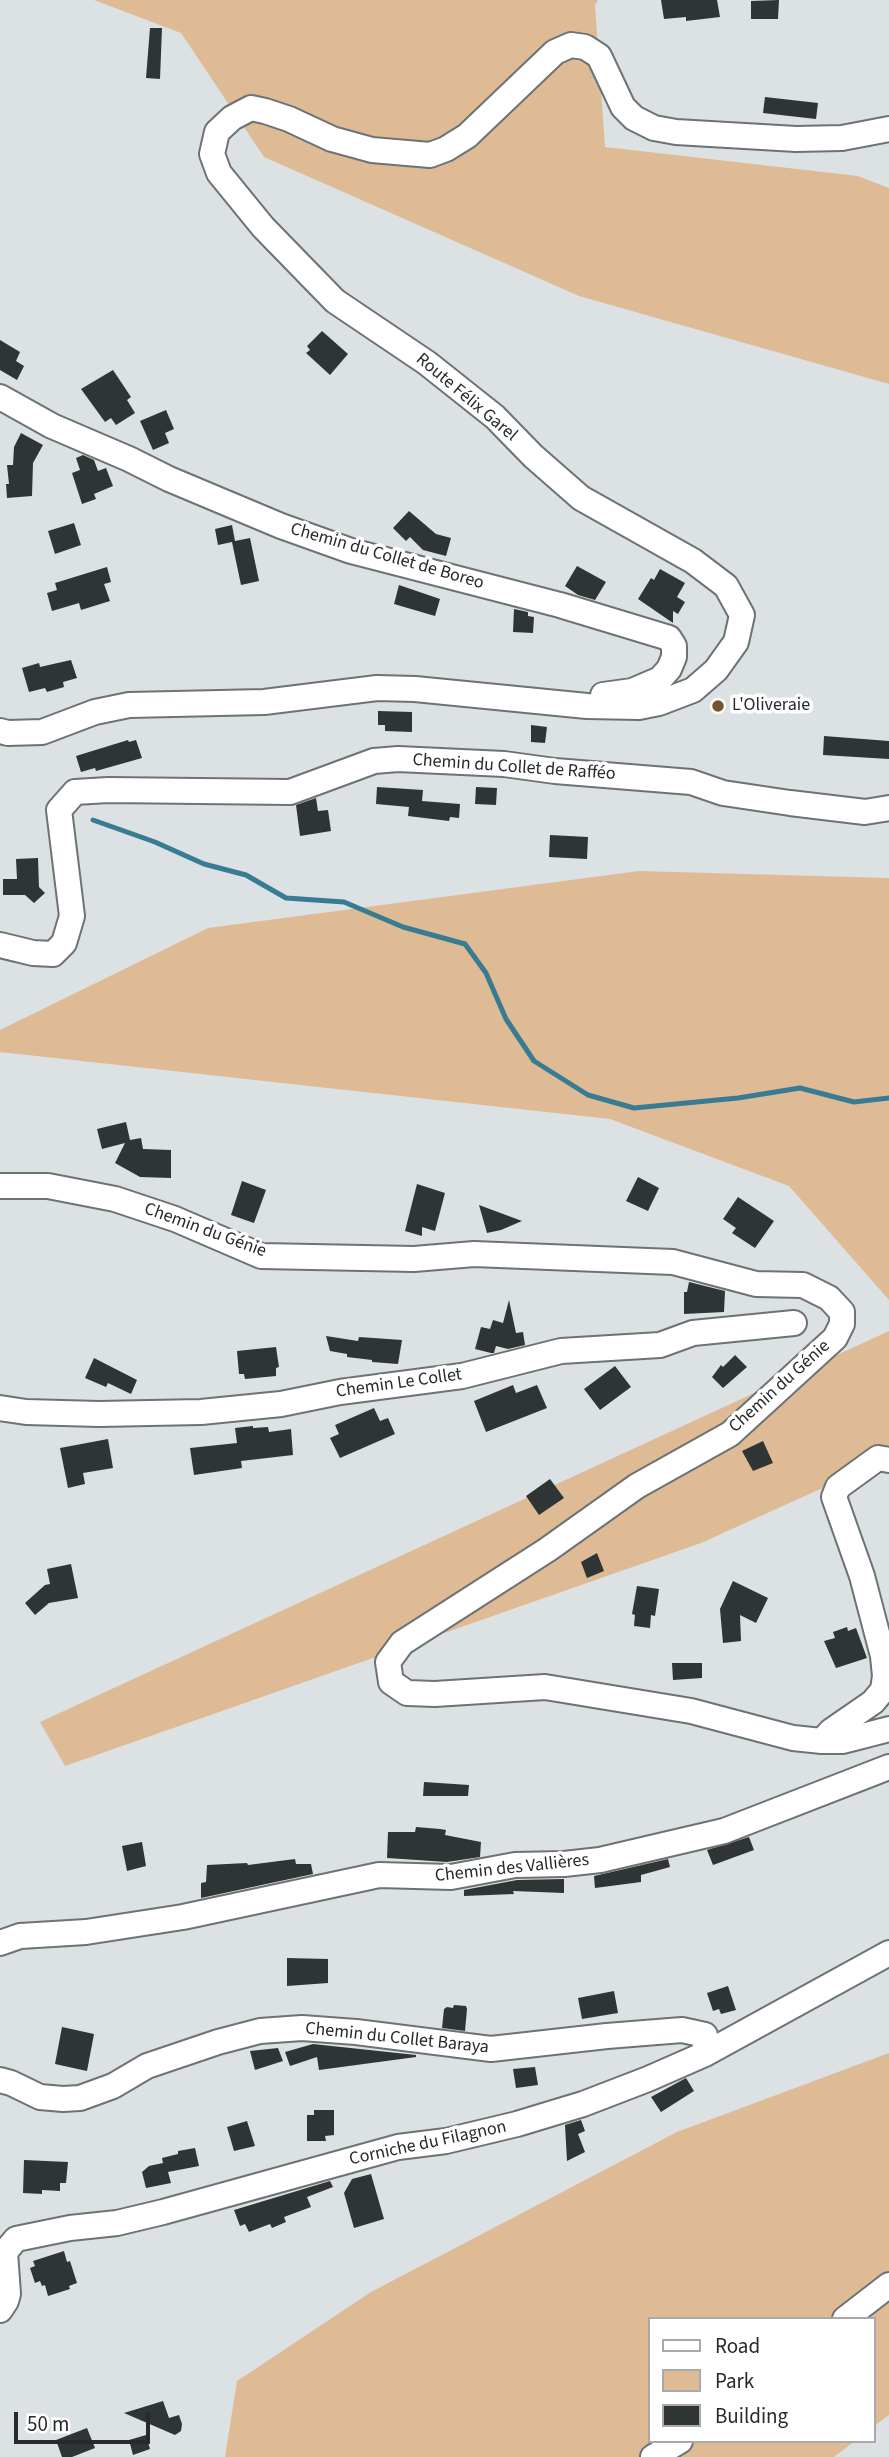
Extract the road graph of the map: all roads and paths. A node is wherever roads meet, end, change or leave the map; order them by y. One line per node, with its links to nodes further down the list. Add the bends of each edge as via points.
1 (889, 129): 3 (street, Route Félix Garel, via 842,138 796,139 654,128 622,107 599,56 585,47 571,46 555,52 467,136 430,156 372,150 251,108 217,132 212,154 219,173 263,227 335,301 427,363 495,417 582,498 693,561 726,586 742,615 736,642 716,670 693,690 639,707)
2 (0, 397): 3 (street, Chemin du Collet de Boreo, via 52,426 281,526 351,551 669,638 674,657 660,679 632,691 595,696)
3 (587, 706): 4 (street, Route Félix Garel, via 377,688 264,702 129,705 95,712 43,732)
4 (0, 731)
5 (889, 808): 6 (street, Chemin du Collet de Rafféo, via 866,812 723,793 691,782 398,759 374,761 290,792 75,792 59,810 72,916 64,943 53,954)
6 (0, 945)
7 (0, 1186): 12 (street, Chemin du Génie, via 48,1186 115,1199 261,1256 414,1259 474,1254 673,1262 756,1284 803,1285 828,1297 842,1312 835,1338 730,1434 637,1486 402,1643 388,1662 391,1682 407,1693 545,1687 691,1711 793,1738)
8 (794, 1323): 9 (street, Chemin Le Collet, via 693,1333 660,1345 561,1350 462,1377 281,1404 201,1412 99,1414)
9 (0, 1408)
10 (889, 1460): 12 (street, via 878,1458 838,1487 834,1497 862,1576 879,1643 883,1690)
11 (889, 1729): 12 (street, Chemin du Génie, via 843,1741)
12 (822, 1741)
13 (889, 1767): 14 (street, Chemin des Vallières, via 724,1831 600,1860 515,1865 451,1877 379,1875 183,1917 86,1932 20,1936)
14 (0, 1943)
15 (889, 1953): 16 (street, Corniche du Filagnon)
16 (705, 2054): 17 (street, Chemin du Collet Baraya, via 705,2035 682,2030 491,2049 302,2028 260,2031 218,2042 147,2066 80,2098 40,2096); 19 (street, Corniche du Filagnon, via 583,2104 517,2124 398,2147 117,2223 16,2239 5,2252 8,2294)
17 (0, 2080)
18 (889, 2285): 20 (street)
19 (0, 2310)
20 (848, 2317)
21 (677, 2443): 22 (street)
22 (653, 2457)

